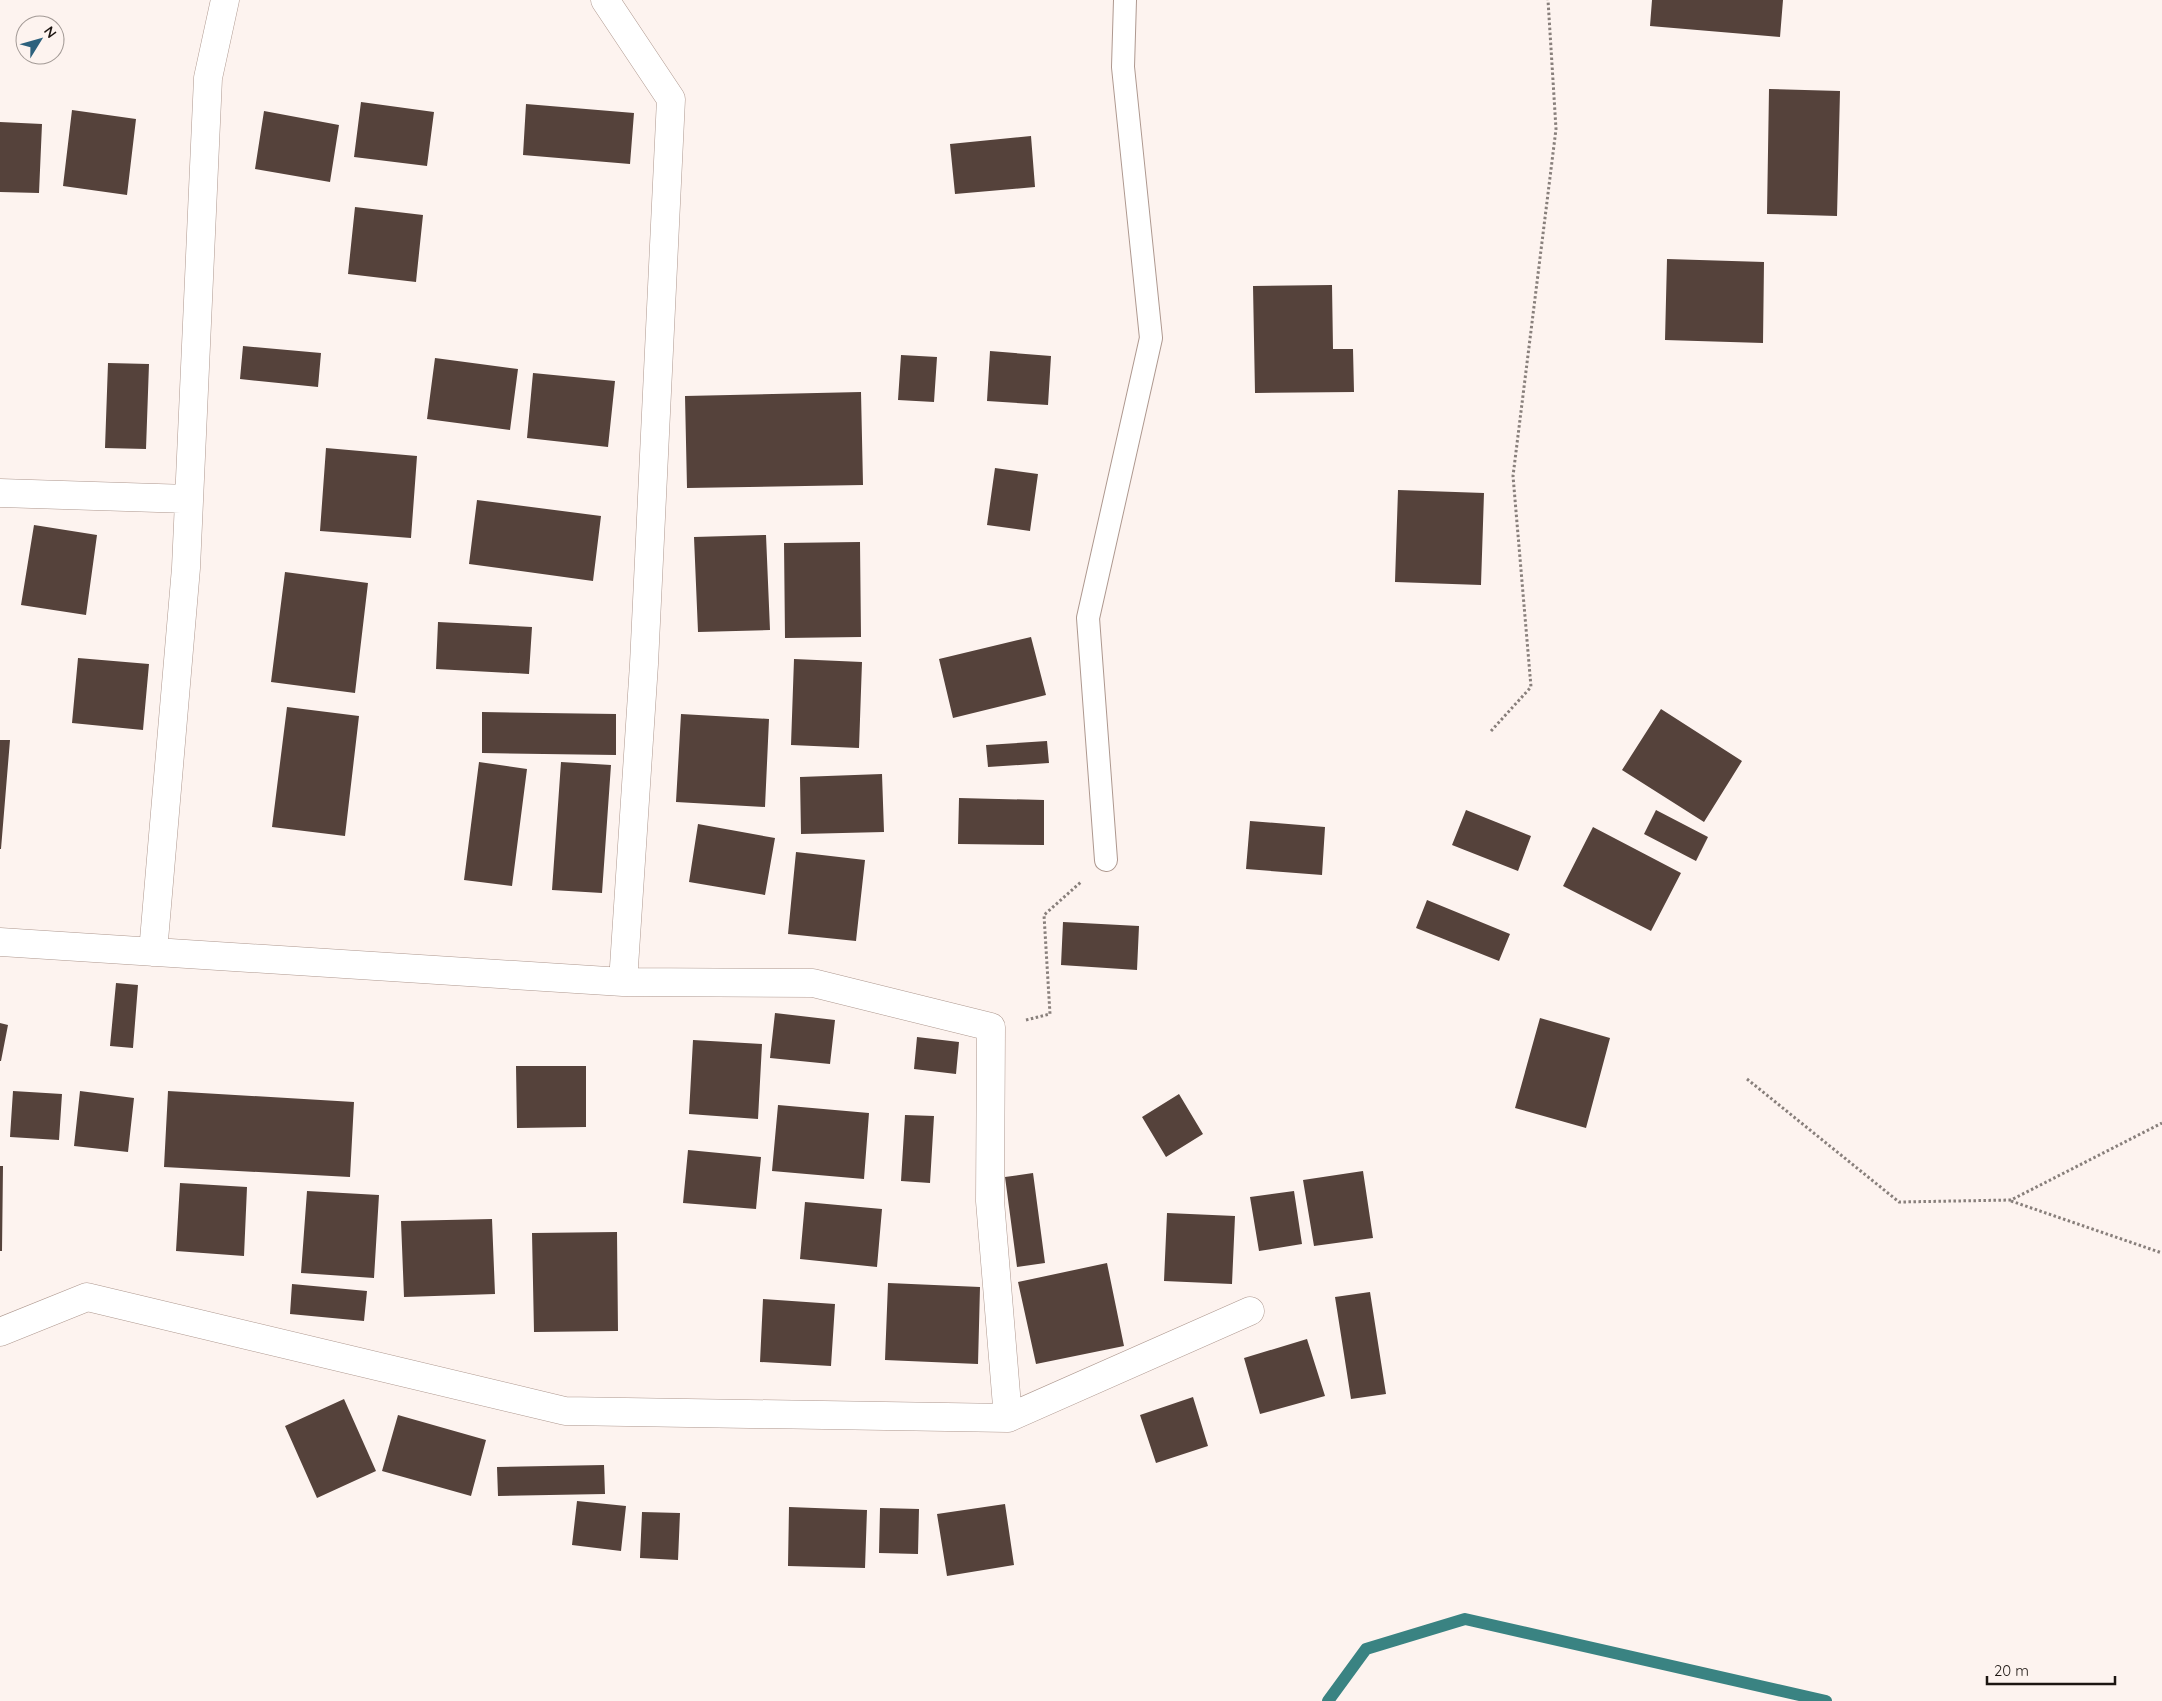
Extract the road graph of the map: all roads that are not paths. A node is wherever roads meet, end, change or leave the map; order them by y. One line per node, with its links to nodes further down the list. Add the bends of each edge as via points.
1 (225, 0): 5 (street, via 208,78)
2 (605, 0): 9 (street, via 671,99 644,664)
3 (1126, 0): 6 (lane, via 1123,68 1151,338 1088,618)
4 (0, 493): 5 (street)
5 (189, 499): 8 (street)
6 (1106, 860)
7 (0, 942): 8 (street)
8 (153, 952): 9 (street)
9 (623, 982): 12 (street, via 813,983 991,1027 990,1201)
10 (1250, 1311): 12 (street)
11 (0, 1332): 12 (street, via 87,1297 565,1411)
12 (1008, 1418)

